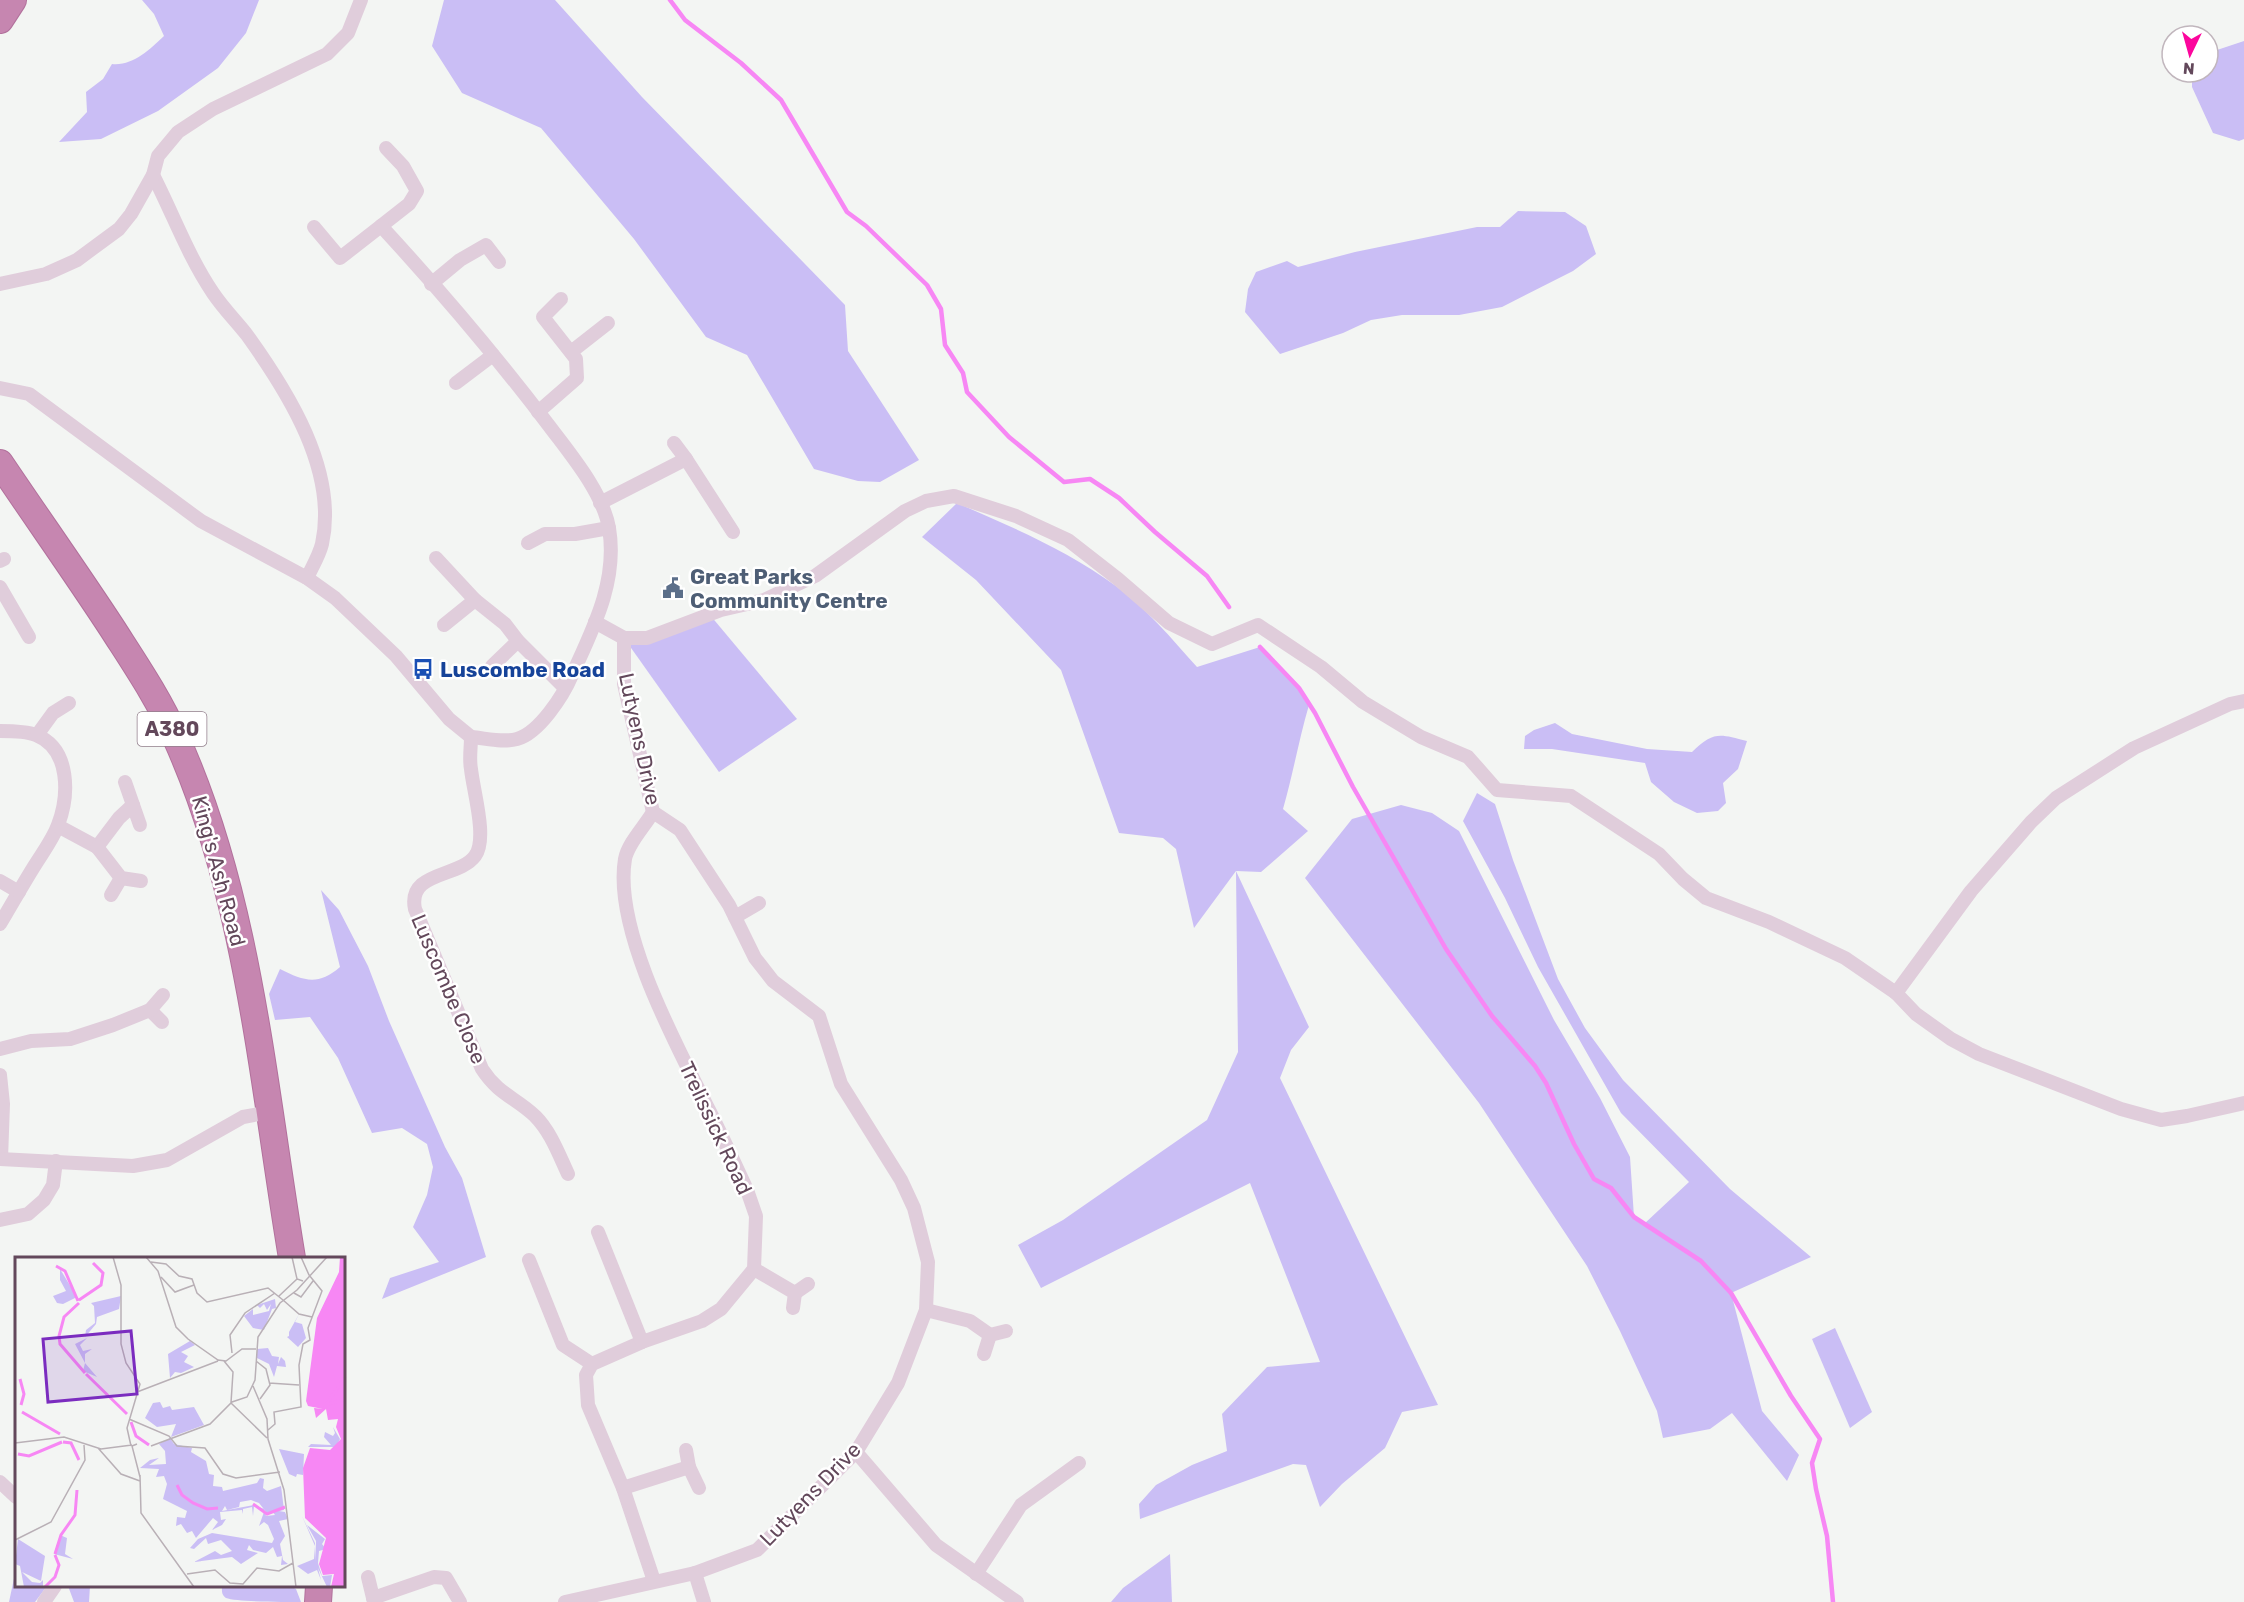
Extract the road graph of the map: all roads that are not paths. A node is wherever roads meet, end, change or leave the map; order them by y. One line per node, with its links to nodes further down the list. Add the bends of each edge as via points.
1 (13, 0): 3 (highway)
2 (362, 0): 5 (street, via 348,33 327,54 177,132 158,156)
3 (0, 20)
4 (386, 148): 6 (street, via 403,166 417,191 409,204)
5 (153, 175): 9 (street, via 119,229 77,260 46,274); 26 (street, via 213,293 277,379 303,425 321,485 324,512 321,547)
6 (381, 226): 7 (street, via 340,258); 10 (street)
7 (314, 227)
8 (499, 262): 10 (street, via 486,245)
9 (0, 284)
10 (431, 284): 14 (street)
11 (561, 299): 13 (street, via 543,317)
12 (608, 323): 13 (street)
13 (571, 352): 17 (street, via 576,359 577,378)
14 (493, 355): 15 (street); 17 (street)
15 (456, 383)
16 (0, 388): 26 (street, via 29,394 201,521)
17 (538, 412): 21 (street, via 585,474)
18 (674, 443): 19 (street)
19 (686, 459): 21 (street); 23 (street)
20 (0, 463): 62 (highway, King's Ash Road / A380, via 146,681 176,737 205,809 223,869)
21 (600, 503): 22 (street)
22 (609, 528): 24 (street, via 545,534); 29 (street, via 609,577 602,610)
23 (733, 531)
24 (528, 543)
25 (436, 558): 28 (street)
26 (307, 578): 40 (street, via 396,656 448,719)
27 (0, 588): 31 (street)
28 (475, 600): 30 (street); 33 (street, via 505,624)
29 (595, 622): 32 (street); 35 (street)
30 (444, 625)
31 (29, 637)
32 (624, 638): 43 (street, Lutyens Drive, via 624,684); 55 (street, via 647,638 721,610 764,600 815,576 904,511 926,501 954,496 1016,516 1068,540 1169,623 1212,644 1258,625 1373,708 1421,737 1468,757 1497,790 1571,796 1659,854 1706,898 1845,958)
33 (518, 641): 34 (street); 35 (street)
34 (492, 666)
35 (565, 688): 40 (street, via 539,725 517,739)
36 (2244, 701): 55 (street, via 2134,748 2056,798 1971,891)
37 (69, 703): 39 (street, via 53,713)
38 (0, 730): 39 (street)
39 (37, 735): 45 (street, via 50,744 64,770 64,800)
40 (471, 737): 65 (street, Luscombe Close, via 470,769 480,846 468,863 416,890 415,909 482,1069 501,1092 536,1116)
41 (125, 782): 42 (street)
42 (133, 805): 44 (street); 46 (street, via 118,818)
43 (653, 812): 53 (street, Lutyens Drive, via 680,830); 70 (street, Trelissick Road, via 625,858 624,893 631,929 663,1016 747,1190 756,1216)
44 (140, 825)
45 (58, 826): 46 (street); 50 (street)
46 (97, 848): 47 (street)
47 (121, 878): 49 (street); 51 (street)
48 (0, 881): 50 (street)
49 (141, 881)
50 (19, 892): 54 (street)
51 (111, 895)
52 (759, 903): 53 (street)
53 (735, 917): 74 (street, Lutyens Drive, via 755,958 773,981 819,1016 841,1084 901,1180 914,1208 928,1262)
54 (0, 924)
55 (1896, 993): 61 (street, via 1916,1014 1979,1054 2121,1109 2161,1120)
56 (163, 995): 57 (street)
57 (150, 1010): 58 (street); 59 (street, via 70,1039 31,1041)
58 (162, 1022)
59 (0, 1049)
60 (0, 1074): 63 (street)
61 (2244, 1102)
62 (270, 1112): 64 (street, via 243,1117 167,1160 134,1166); 68 (highway, King's Ash Road / A380)
63 (0, 1159): 64 (street)
64 (56, 1161): 66 (street, via 53,1185 44,1200 28,1214)
65 (568, 1174)
66 (0, 1220)
67 (598, 1232): 77 (street)
68 (292, 1257)
69 (529, 1260): 79 (street, via 564,1345)
70 (754, 1269): 72 (street); 77 (street, via 721,1309 702,1321)
71 (808, 1284): 72 (street)
72 (795, 1293): 73 (street)
73 (793, 1308)
74 (926, 1310): 76 (street, via 970,1321); 81 (street, Lutyens Drive, via 898,1383)
75 (1006, 1331): 76 (street)
76 (990, 1335): 78 (street)
77 (642, 1342): 79 (street)
78 (984, 1354)
79 (592, 1364): 85 (street, via 586,1375 588,1405)
80 (686, 1450): 83 (street)
81 (855, 1452): 88 (street, Lutyens Drive, via 757,1550); 89 (street, via 936,1545)
82 (1079, 1463): 89 (street, via 1021,1505)
83 (689, 1467): 85 (street); 86 (street)
84 (0, 1482): 87 (street)
85 (623, 1488): 91 (street)
86 (699, 1488)
87 (15, 1496)
88 (695, 1573): 91 (street, Lutyens Drive); 100 (street)
89 (976, 1574): 94 (street)
90 (368, 1577): 95 (street)
91 (654, 1581): 99 (street, Lutyens Drive)
92 (54, 1587): 96 (street)
93 (319, 1587): 97 (highway)
94 (1001, 1597): 101 (street)
95 (374, 1600): 98 (street, via 434,1577 446,1578)
96 (44, 1602)
97 (318, 1602)
98 (460, 1602)
99 (565, 1602)
100 (704, 1602)
101 (1017, 1602)

